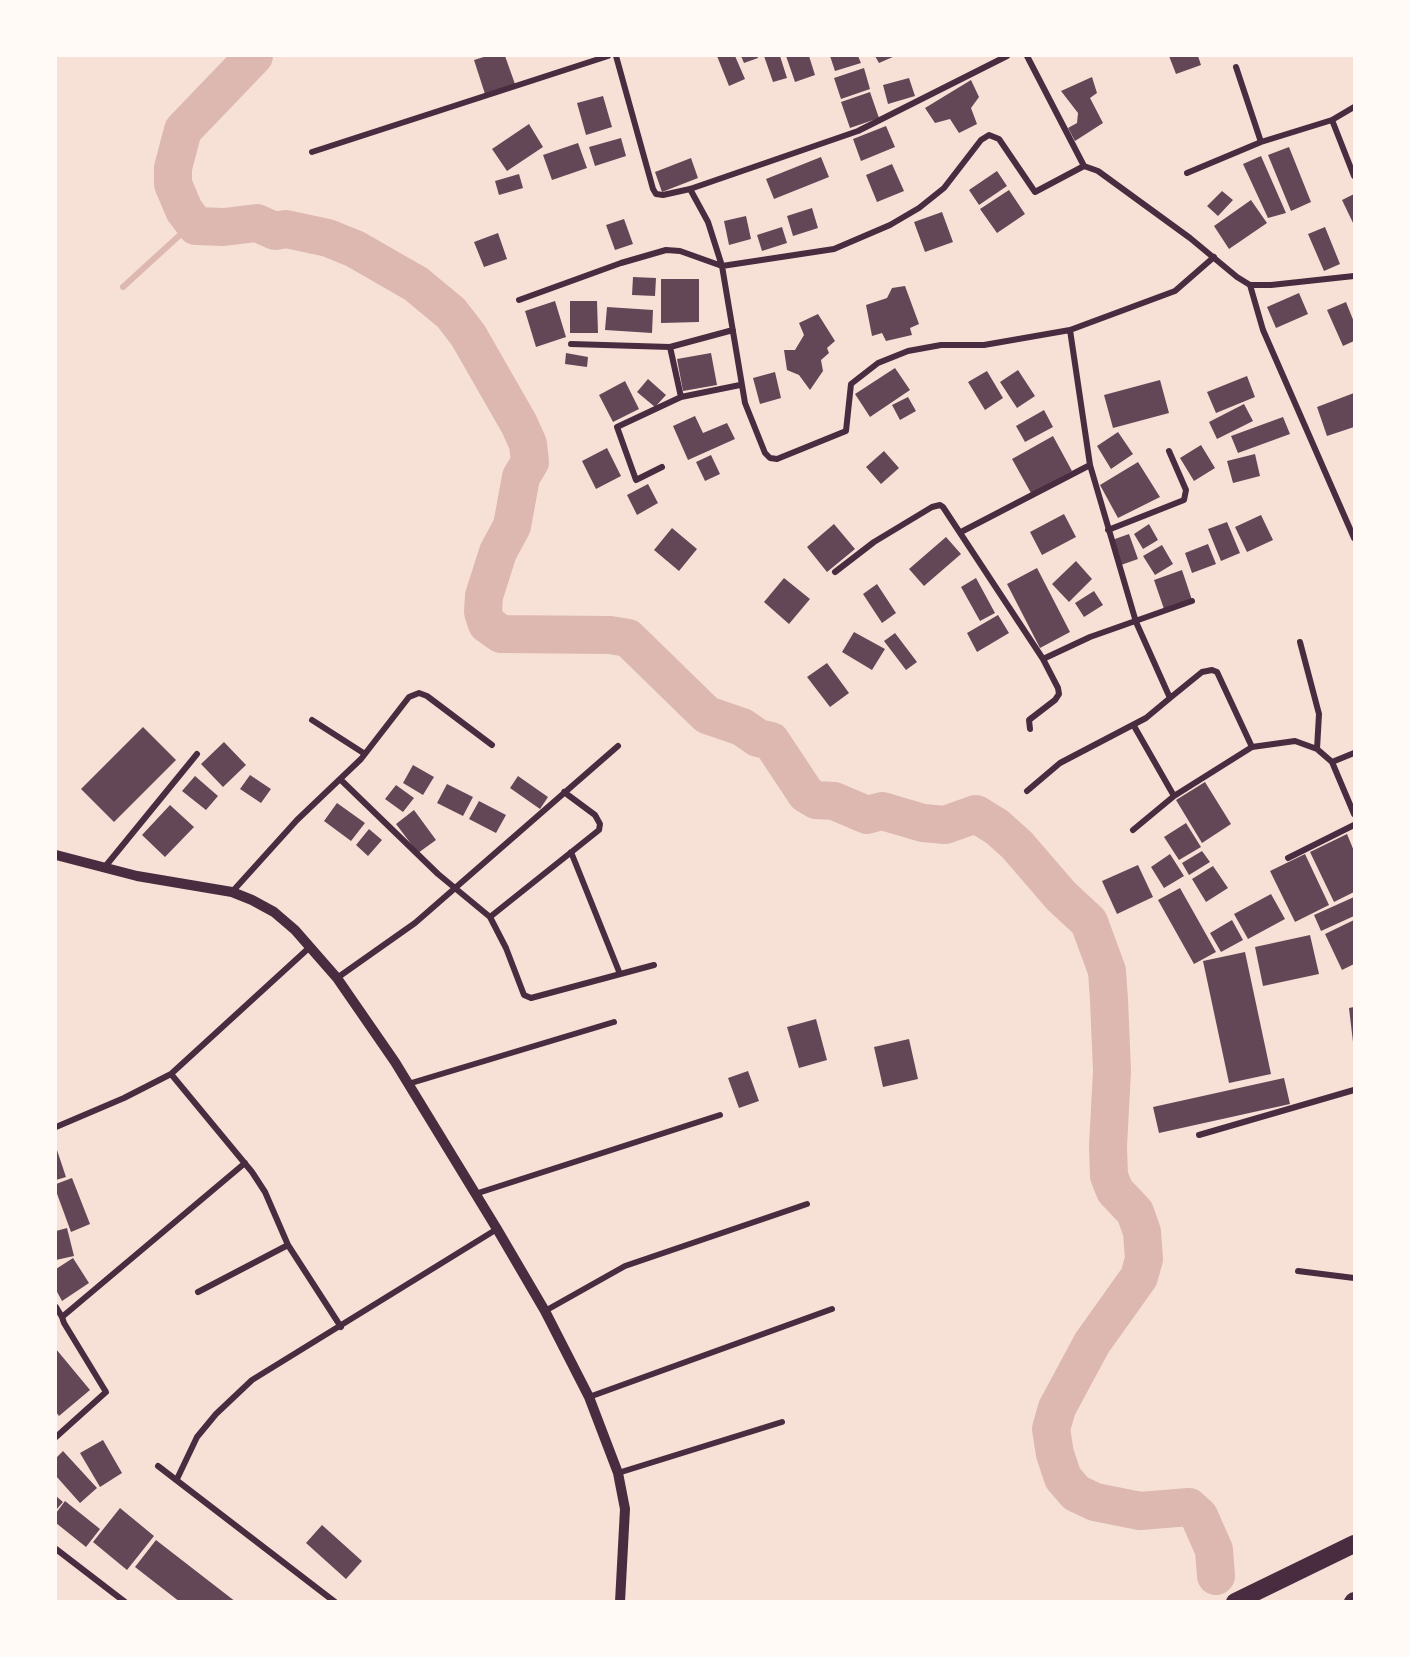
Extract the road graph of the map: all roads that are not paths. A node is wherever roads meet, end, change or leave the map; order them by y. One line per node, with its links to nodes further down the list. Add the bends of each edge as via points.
1 (608, 56): 9 (street)
2 (616, 56): 13 (street, via 656,194)
3 (1007, 56): 13 (street, via 858,131)
4 (1028, 56): 10 (street)
5 (1236, 67): 8 (street)
6 (1354, 107): 7 (street)
7 (1332, 120): 8 (street); 12 (street)
8 (1261, 142): 11 (street)
9 (312, 152)
10 (1084, 166): 14 (street, via 1098,171); 15 (street, via 1035,192 999,139 989,135 944,188 890,225 834,249)
11 (1187, 173)
12 (1354, 176)
13 (690, 189): 15 (street, via 708,222)
14 (1214, 257): 17 (street); 20 (street, via 1175,291)
15 (722, 266): 18 (street, via 666,250); 19 (street)
16 (1354, 276): 17 (street)
17 (1250, 285): 30 (street, via 1263,330)
18 (519, 300)
19 (733, 330): 22 (street); 23 (street)
20 (1071, 330): 23 (street, via 984,345 941,345 908,351 879,363 851,384 846,431 777,459 765,453); 26 (street)
21 (570, 344): 22 (street)
22 (669, 347): 24 (street)
23 (740, 386): 24 (street)
24 (681, 397): 27 (street, via 617,428 636,480)
25 (1169, 452): 28 (street, via 1186,490 1184,500)
26 (1090, 465): 28 (street); 29 (street)
27 (662, 467)
28 (1108, 530): 33 (street)
29 (961, 532): 31 (street, via 943,507 936,505); 35 (street)
30 (1354, 538)
31 (835, 572)
32 (1192, 601): 33 (street)
33 (1136, 622): 35 (street, via 1090,637); 36 (street)
34 (1300, 642): 43 (street, via 1319,714)
35 (1043, 659): 39 (street, via 1059,694 1029,720)
36 (1170, 698): 38 (street); 42 (street, via 1202,672 1217,672)
37 (312, 720): 46 (street)
38 (1134, 726): 49 (street, via 1060,763); 51 (street)
39 (1030, 729)
40 (492, 745): 46 (street, via 418,693 409,697)
41 (618, 746): 50 (street)
42 (1252, 747): 43 (street, via 1295,741); 51 (street)
43 (1317, 749): 47 (street)
44 (1354, 753): 47 (street)
45 (197, 754): 58 (street)
46 (365, 754): 48 (street)
47 (1332, 762): 52 (street)
48 (341, 780): 59 (street); 60 (street, via 297,820)
49 (1027, 791)
50 (564, 792): 55 (street, via 595,815 600,824 596,834); 59 (street)
51 (1174, 796): 54 (street)
52 (1354, 814)
53 (1354, 825): 57 (street)
54 (1133, 830)
55 (571, 852): 61 (street); 64 (street)
56 (56, 855): 58 (street)
57 (1288, 858)
58 (104, 868): 60 (street)
59 (453, 887): 61 (street); 65 (street, via 414,923)
60 (232, 892): 62 (street, via 274,912)
61 (490, 917): 64 (street, via 524,995 531,998)
62 (311, 946): 65 (street); 67 (street)
63 (654, 965): 64 (street)
64 (620, 974)
65 (337, 978): 68 (street)
66 (614, 1022): 68 (street)
67 (171, 1074): 71 (street); 73 (street)
68 (408, 1084): 74 (street)
69 (1354, 1090): 72 (street)
70 (720, 1115): 74 (street)
71 (56, 1127)
72 (1199, 1135)
73 (244, 1163): 77 (street, via 265,1192); 84 (street)
74 (475, 1194): 76 (street)
75 (807, 1204): 83 (street, via 625,1266)
76 (497, 1229): 83 (street); 85 (street)
77 (288, 1245): 80 (street); 85 (street)
78 (1298, 1271): 79 (street)
79 (1354, 1278)
80 (198, 1292)
81 (56, 1307): 84 (street)
82 (832, 1309): 86 (street)
83 (545, 1311): 86 (street)
84 (62, 1317): 88 (street, via 106,1392)
85 (341, 1327): 91 (street, via 252,1380 197,1437)
86 (589, 1397): 90 (street)
87 (782, 1422): 90 (street)
88 (56, 1437)
89 (158, 1466): 91 (street)
90 (618, 1473): 96 (street, via 626,1509)
91 (177, 1479): 95 (street)
92 (1354, 1544): 97 (highway)
93 (56, 1549): 94 (street)
94 (125, 1602)
95 (335, 1602)
96 (620, 1602)
97 (1236, 1602)

